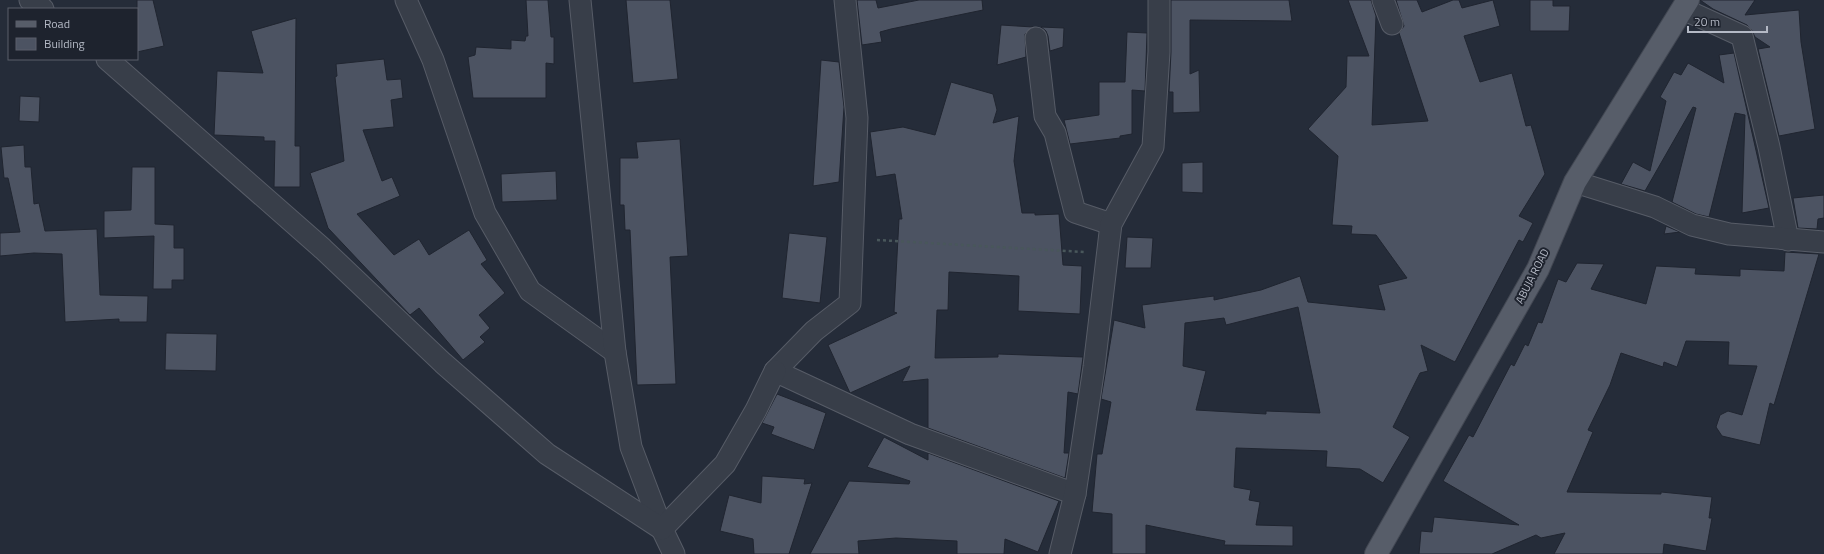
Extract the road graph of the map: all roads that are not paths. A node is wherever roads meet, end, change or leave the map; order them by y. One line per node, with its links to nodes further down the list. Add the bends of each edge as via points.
1 (30, 0): 8 (street)
2 (406, 0): 16 (street, via 433,60 485,213 530,291)
3 (580, 0): 16 (street)
4 (846, 0): 17 (street, via 857,118 850,303 814,330)
5 (1159, 0): 13 (street, via 1159,52 1153,146)
6 (1383, 0): 9 (street)
7 (1686, 4): 12 (main road, ABUJA ROAD); 14 (street, via 1742,36)
8 (42, 8)
9 (1392, 24)
10 (1036, 38): 13 (street, via 1045,116 1055,134 1075,212)
11 (107, 60): 19 (street, via 323,249 443,363 546,454)
12 (1575, 182): 14 (street, via 1655,207 1692,225 1729,234); 22 (main road, ABUJA ROAD, via 1538,268)
13 (1111, 224): 18 (street)
14 (1788, 240): 15 (street)
15 (1824, 242)
16 (615, 352): 19 (street, via 631,447)
17 (775, 372): 18 (street, via 910,434); 19 (street, via 725,464)
18 (1075, 494): 21 (street)
19 (662, 529): 20 (street)
20 (674, 554)
21 (1060, 554)
22 (1376, 554)

